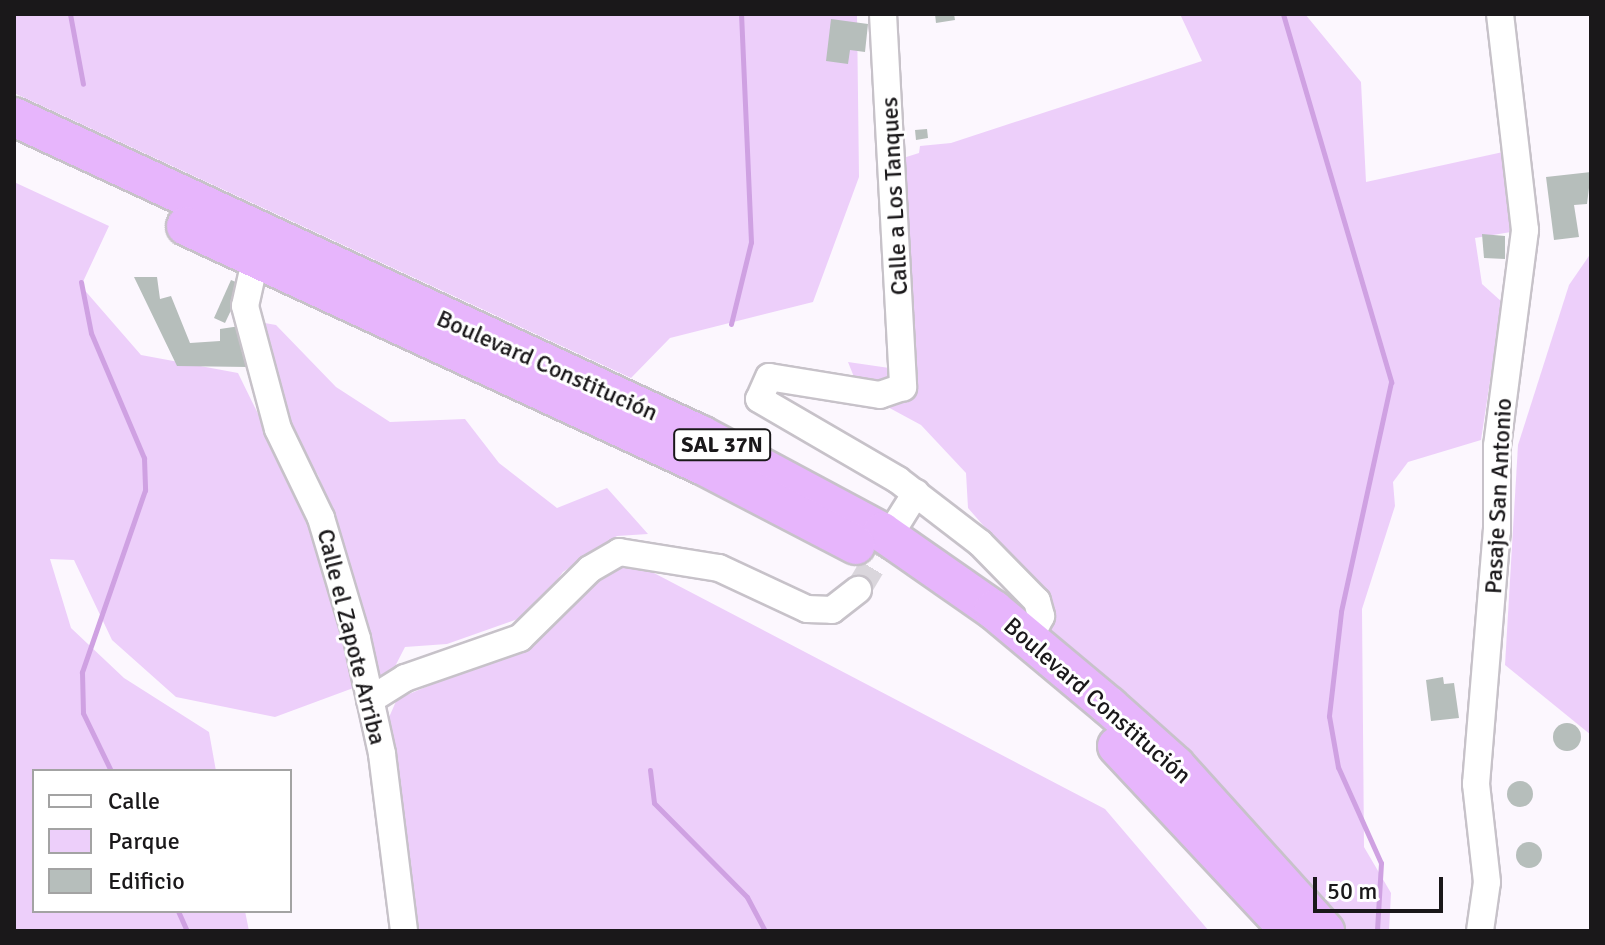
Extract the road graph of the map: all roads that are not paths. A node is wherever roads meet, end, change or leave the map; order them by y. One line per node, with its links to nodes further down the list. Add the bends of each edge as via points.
1 (883, 14): 6 (street, Calle a Los Tanques, via 905,378 891,394 788,377 769,377 758,389 766,407)
2 (1500, 14): 14 (street, Pasaje San Antonio, via 1525,230 1497,446 1496,558 1476,784 1487,882)
3 (14, 117): 9 (highway, Boulevard Constitución / SAL 37N, via 787,476 893,539)
4 (14, 143): 5 (highway, Boulevard Constitución / SAL 37N)
5 (255, 261): 10 (street, Calle el Zapote Arriba, via 245,306 263,384 321,518); 12 (highway, Boulevard Constitución / SAL 37N, via 704,466 870,553 1030,670 1131,759)
6 (916, 493): 7 (street); 9 (street, via 1037,601 1041,616)
7 (899, 520)
8 (858, 590): 10 (street, via 832,610 807,609 719,568 619,552 590,569 520,638 405,678)
9 (1030, 638): 13 (highway, Boulevard Constitución / SAL 37N, via 1175,765)
10 (370, 700): 11 (street, Calle el Zapote Arriba)
11 (404, 931)
12 (1290, 931)
13 (1325, 931)
14 (1480, 931)

